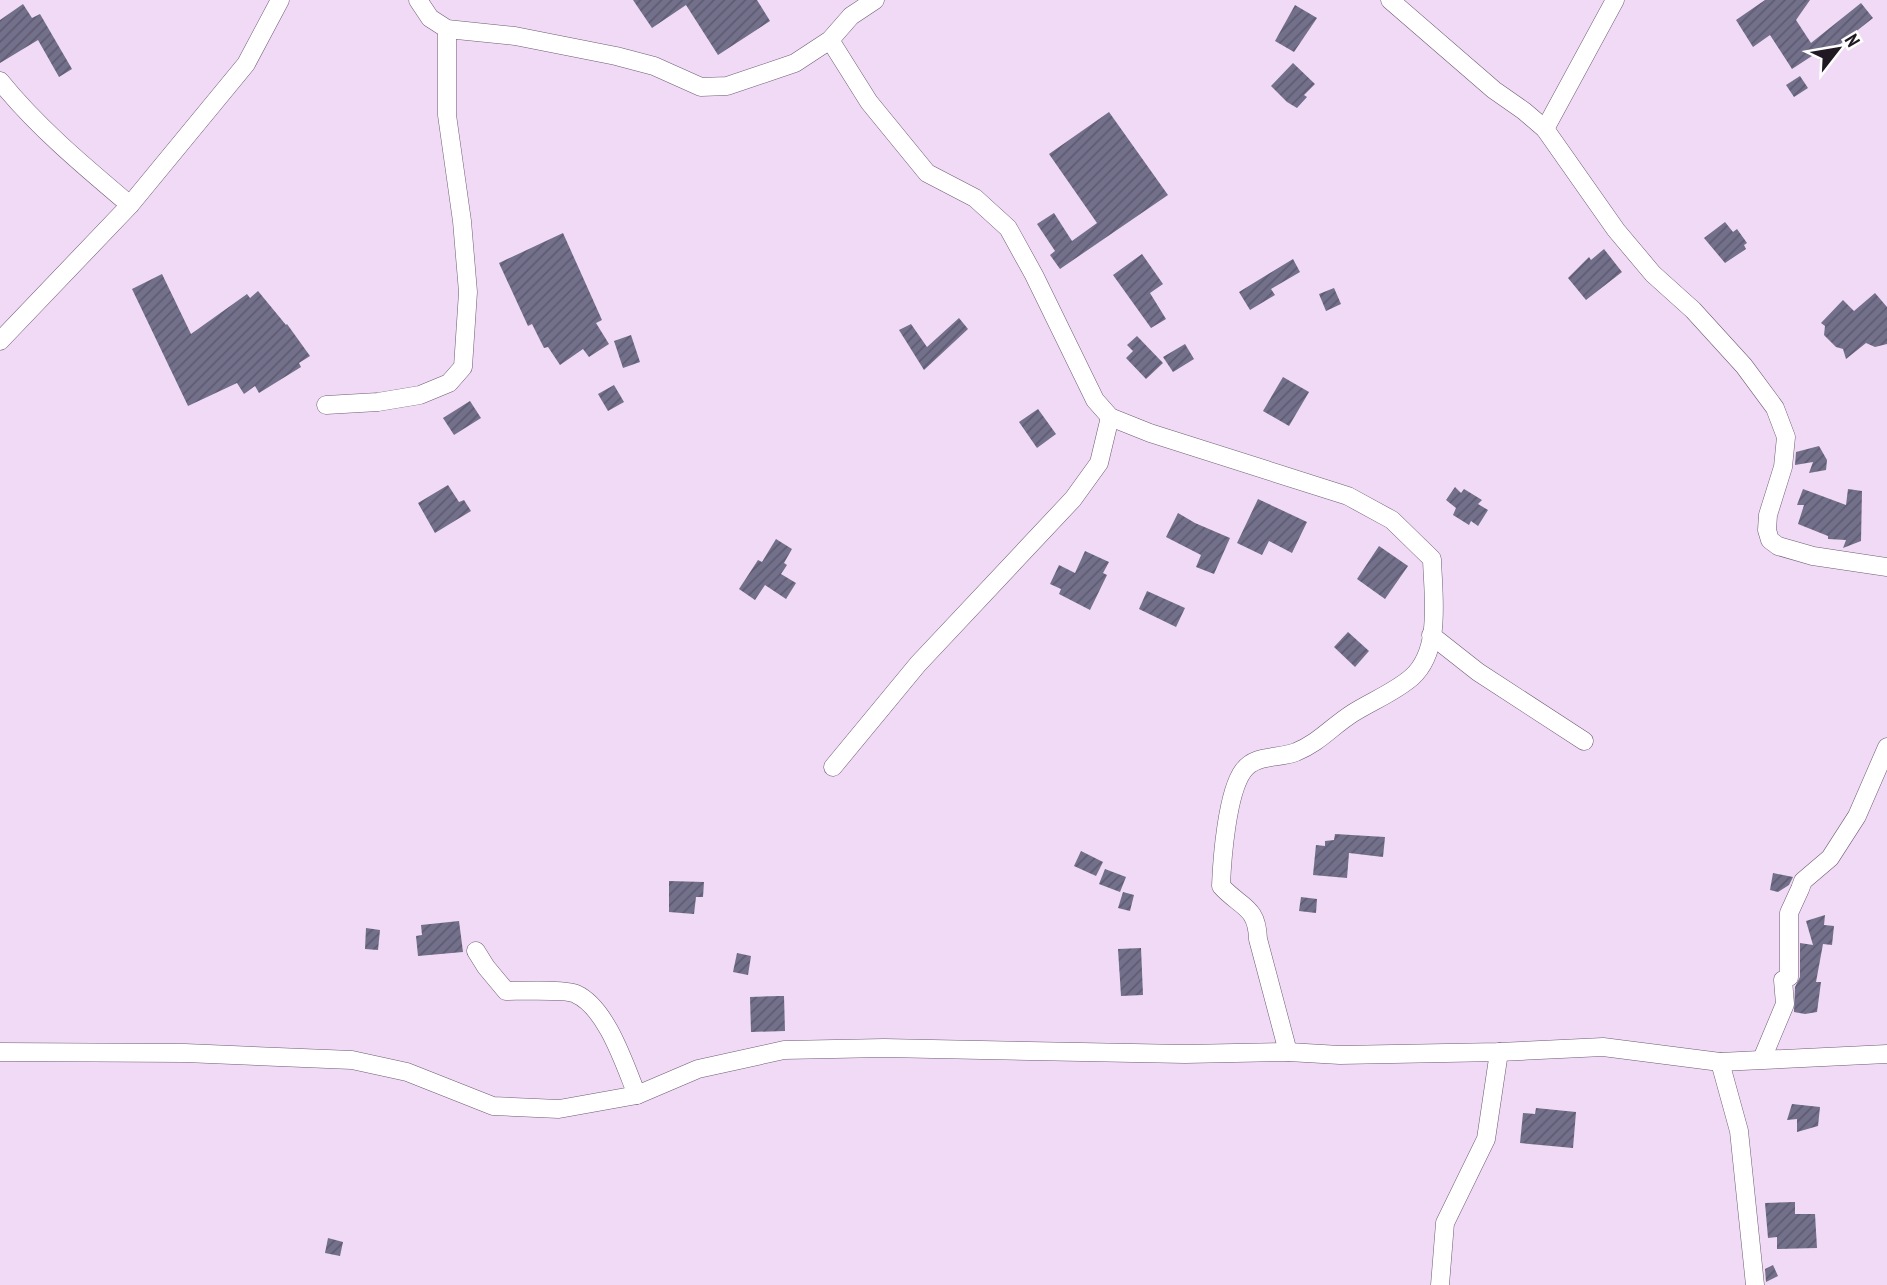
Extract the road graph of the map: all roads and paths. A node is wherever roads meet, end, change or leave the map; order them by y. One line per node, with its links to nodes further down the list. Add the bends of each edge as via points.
1 (280, 0): 10 (street, via 246,64)
2 (418, 0): 6 (street, via 430,18)
3 (874, 0): 7 (street, via 851,16)
4 (1390, 0): 9 (street)
5 (1615, 0): 9 (street)
6 (447, 29): 7 (street, via 616,56 654,66 701,87 727,86 795,63); 12 (street, via 447,116 468,292 463,367 449,383 420,395)
7 (830, 40): 13 (street, via 869,102 927,173 975,198 1008,228 1095,400)
8 (0, 81): 10 (street)
9 (1545, 130): 14 (street, via 1616,230 1744,366 1775,408 1786,437 1783,467 1768,515 1770,540 1813,556)
10 (130, 205): 11 (street)
11 (0, 341)
12 (326, 405)
13 (1110, 417): 15 (street, via 1348,496 1392,520 1432,559); 18 (street, via 1099,463 1073,499 918,664)
14 (1887, 567)
15 (1432, 635): 16 (street, via 1478,672); 21 (street, via 1426,657 1412,677 1338,723 1314,744 1278,758 1258,758 1243,771 1234,791 1221,886 1251,910 1258,923 1258,939)
16 (1584, 741)
17 (1887, 747): 24 (street, via 1857,816 1830,858 1803,881 1789,913 1785,1004)
18 (833, 766)
19 (476, 951): 26 (street, via 506,991 576,993 600,1015)
20 (0, 1052): 26 (street, via 352,1060 407,1072 494,1106 559,1109)
21 (1288, 1052): 22 (street); 26 (street, via 784,1050 698,1069)
22 (1499, 1052): 25 (street, via 1603,1047); 27 (street, via 1486,1139 1445,1223)
23 (1887, 1054): 24 (street)
24 (1762, 1059): 25 (street)
25 (1720, 1062): 28 (street, via 1740,1131)
26 (637, 1095)
27 (1440, 1285)
28 (1755, 1285)

